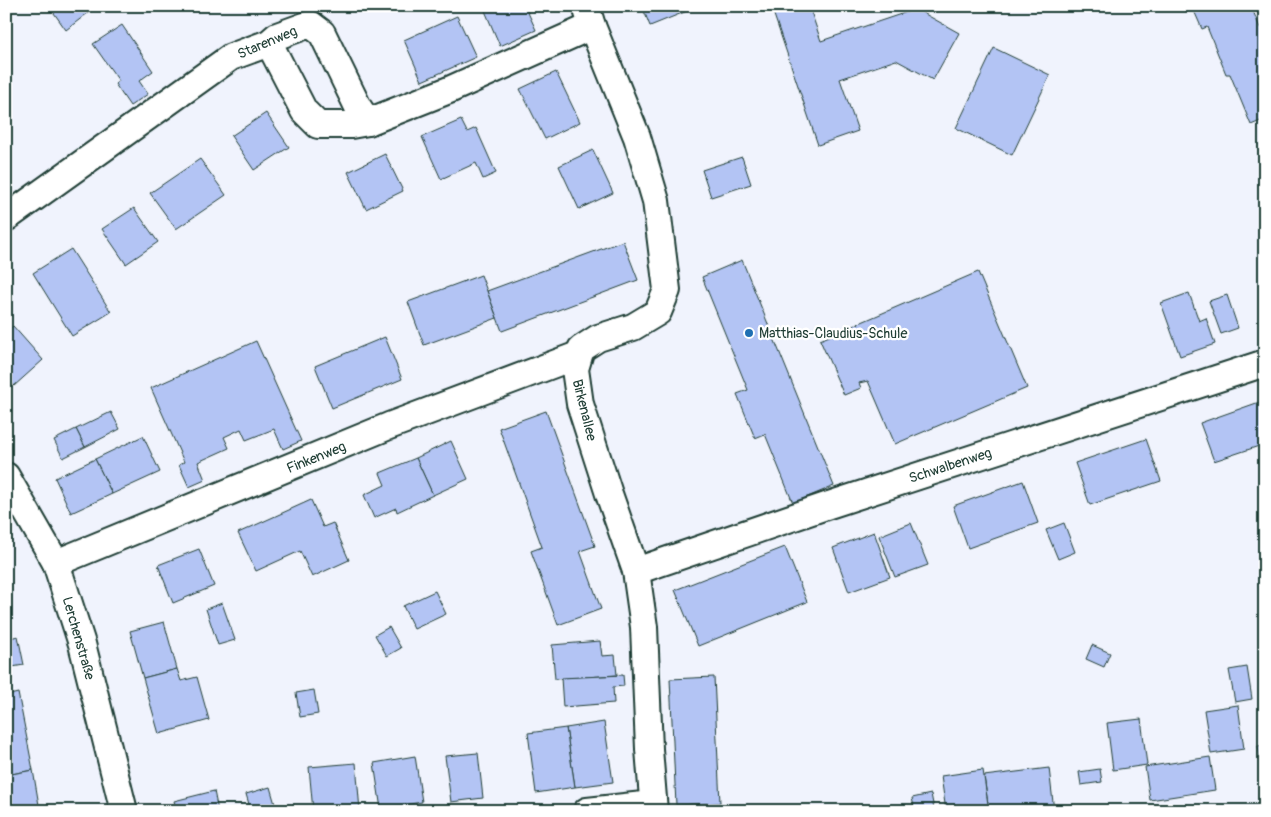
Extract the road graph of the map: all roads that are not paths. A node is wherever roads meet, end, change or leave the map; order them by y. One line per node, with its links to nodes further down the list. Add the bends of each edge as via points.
1 (589, 16): 3 (street, via 449,90); 5 (street, via 637,137 656,201 667,290 658,312 634,327 598,338 581,349)
2 (269, 43): 3 (street, via 304,111 318,125 351,126); 3 (street, Starenweg, via 277,36 310,24 322,34); 4 (street, Starenweg, via 231,57)
3 (368, 122)
4 (6, 218)
5 (578, 355): 8 (street, Finkenweg, via 390,426); 9 (street, Birkenallee, via 575,369 580,404)
6 (1265, 363): 9 (street, Schwalbenweg)
7 (6, 476): 8 (street, Lerchenstraße)
8 (56, 563): 11 (street, Lerchenstraße, via 82,644)
9 (636, 571): 10 (street, Birkenallee, via 644,627)
10 (653, 808): 12 (street)
11 (124, 811)
12 (587, 811)

